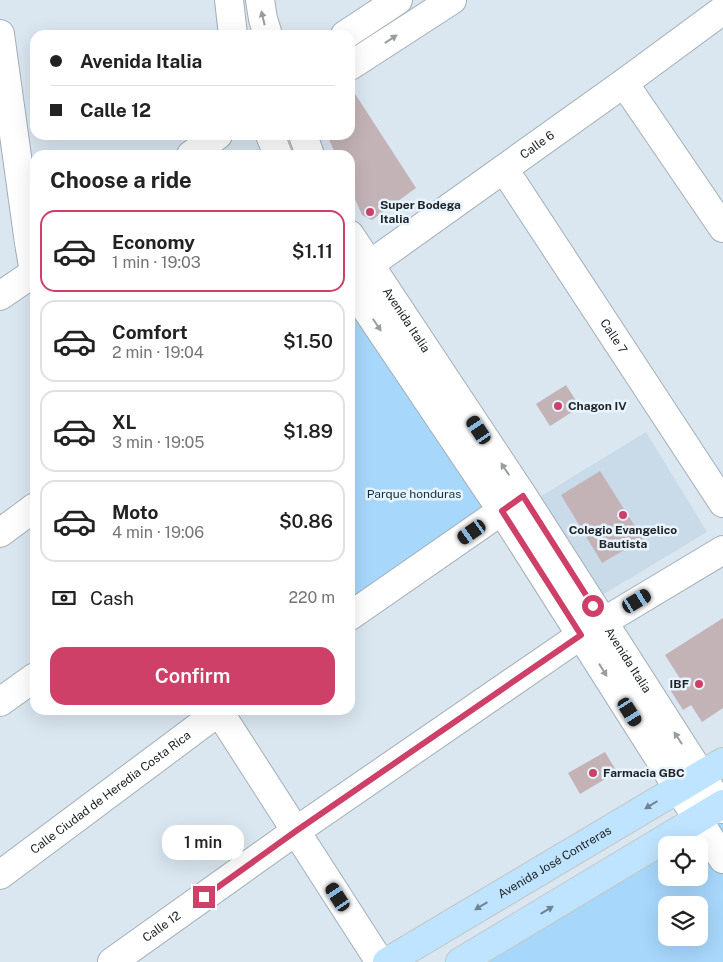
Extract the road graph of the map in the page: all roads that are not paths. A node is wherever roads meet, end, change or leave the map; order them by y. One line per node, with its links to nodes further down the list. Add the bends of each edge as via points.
1 (229, 0): 6 (street)
2 (260, 0): 7 (street, one-way to 2)
3 (398, 0): 8 (street)
4 (452, 0): 10 (street, one-way to 4)
5 (723, 10): 11 (street, Calle 6)
6 (232, 30)
7 (266, 30)
8 (353, 30)
9 (0, 34): 16 (street)
10 (355, 63)
11 (624, 82): 14 (street, Calle 6); 15 (street)
12 (211, 140): 13 (street)
13 (198, 150)
14 (504, 169): 18 (street, Calle 6); 23 (street, Calle 7)
15 (723, 228)
16 (30, 238)
17 (355, 254): 18 (street, Avenida Italia)
18 (360, 272): 22 (street, Avenida Italia, one-way to 18)
19 (30, 275): 21 (street)
20 (355, 291): 22 (street, Avenida Italia, one-way to 22)
21 (0, 296)
22 (513, 503): 27 (street); 28 (street, Avenida Italia)
23 (723, 503)
24 (30, 510): 25 (street)
25 (0, 532)
26 (723, 550): 28 (street, Calle 12)
27 (355, 613)
28 (592, 628): 33 (street, Avenida Italia, one-way to 28); 34 (street, Avenida Italia, one-way to 34); 36 (street, Calle 12)
29 (30, 681): 30 (street)
30 (0, 702)
31 (212, 715): 38 (street, Calle Ciudad de Heredia Costa Rica)
32 (222, 715): 36 (street)
33 (712, 769): 34 (main road, Avenida José Contreras); 35 (street, Avenida Italia)
34 (678, 789): 35 (street, Avenida Italia); 41 (main road, Avenida José Contreras, one-way to 41)
35 (716, 809): 37 (street, Avenida Italia); 42 (main road, one-way to 35)
36 (296, 831): 39 (street, Calle 12); 40 (street)
37 (723, 859)
38 (0, 875)
39 (112, 962)
40 (380, 962)
41 (387, 962)
42 (460, 962)

